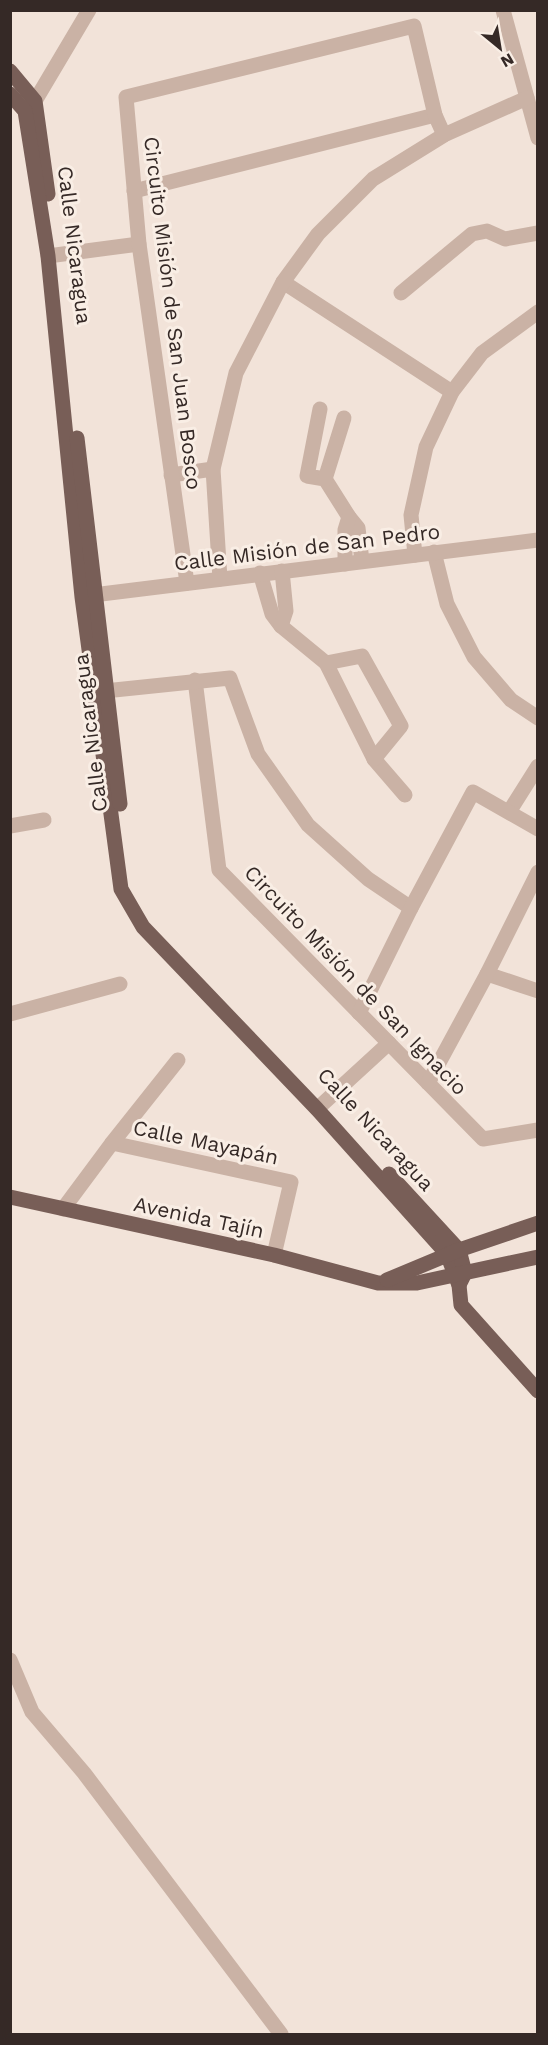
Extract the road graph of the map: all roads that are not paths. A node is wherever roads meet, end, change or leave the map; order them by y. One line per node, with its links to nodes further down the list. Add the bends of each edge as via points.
1 (89, 10): 6 (street)
2 (503, 10): 5 (street)
3 (10, 71): 6 (main road)
4 (10, 94): 6 (main road)
5 (527, 98): 8 (street); 9 (street)
6 (30, 106): 13 (main road, Calle Nicaragua)
7 (435, 115): 8 (street, Circuito Misión de San Juan Bosco); 10 (street); 10 (street, Circuito Misión de San Juan Bosco, via 414,26 126,97)
8 (444, 135): 14 (street, via 373,179 318,234)
9 (537, 138)
10 (134, 191): 12 (street, Circuito Misión de San Juan Bosco)
11 (537, 233): 15 (street, via 505,239 487,231 472,234)
12 (139, 244): 13 (street); 19 (street, Circuito Misión de San Juan Bosco)
13 (52, 255): 31 (main road, Calle Nicaragua)
14 (283, 282): 17 (street); 18 (street, via 236,373)
15 (401, 293)
16 (537, 312): 17 (street, via 482,353)
17 (452, 392): 24 (street, via 426,447 413,504)
18 (213, 469): 19 (street); 29 (street)
19 (171, 475): 30 (street, Circuito Misión de San Juan Bosco)
20 (325, 478): 20 (street, via 307,476 319,413 344,421); 21 (street)
21 (349, 517): 25 (street, via 358,528); 26 (street)
22 (537, 540): 23 (street, Calle Misión de San Pedro)
23 (434, 552): 24 (street, Calle Misión de San Pedro); 36 (street, via 447,604 474,657 511,700)
24 (415, 555): 25 (street, Calle Misión de San Pedro)
25 (362, 561): 26 (street, Calle Misión de San Pedro)
26 (345, 564): 27 (street, Calle Misión de San Pedro)
27 (282, 571): 28 (street, Calle Misión de San Pedro); 32 (street, via 286,611)
28 (260, 573): 29 (street, Calle Misión de San Pedro); 32 (street, via 272,614)
29 (220, 579): 30 (street, Calle Misión de San Pedro)
30 (187, 583): 31 (street, Calle Misión de San Pedro)
31 (88, 596): 35 (main road, Calle Nicaragua)
32 (281, 626): 33 (street)
33 (326, 663): 37 (street); 37 (street, via 362,656 401,726)
34 (195, 680): 35 (street); 45 (street, via 230,678 258,754 308,825 368,879); 49 (street, Circuito Misión de San Ignacio, via 219,870)
35 (101, 691): 54 (main road, Calle Nicaragua, via 121,889 143,927)
36 (537, 718)
37 (374, 759): 39 (street)
38 (537, 766): 40 (street)
39 (405, 795)
40 (509, 813): 43 (street); 45 (street, via 473,792)
41 (44, 820): 42 (street)
42 (10, 826)
43 (537, 829)
44 (537, 872): 46 (street)
45 (411, 908): 49 (street)
46 (488, 974): 48 (street); 53 (street)
47 (120, 984): 50 (street)
48 (537, 991)
49 (359, 1013): 51 (street, Circuito Misión de San Ignacio)
50 (10, 1014)
51 (389, 1043): 53 (street, Circuito Misión de San Ignacio); 54 (street)
52 (178, 1060): 56 (street)
53 (428, 1083): 55 (street, Circuito Misión de San Ignacio, via 483,1139)
54 (320, 1106): 60 (main road, Calle Nicaragua)
55 (537, 1130)
56 (112, 1143): 58 (street); 61 (street, Calle Mayapán, via 291,1182)
57 (10, 1197): 58 (main road, Avenida Tajín)
58 (63, 1209): 61 (main road, Avenida Tajín)
59 (537, 1223): 60 (main road)
60 (453, 1252): 63 (main road, Calle Nicaragua); 64 (main road)
61 (274, 1255): 64 (main road, Avenida Tajín)
62 (537, 1257): 63 (main road, Avenida Tajín)
63 (460, 1278): 64 (main road, Avenida Tajín); 65 (main road, Calle Nicaragua, via 461,1305)
64 (378, 1283)
65 (537, 1391)
66 (10, 1660): 67 (street, via 32,1713 84,1773)
67 (280, 2034)

